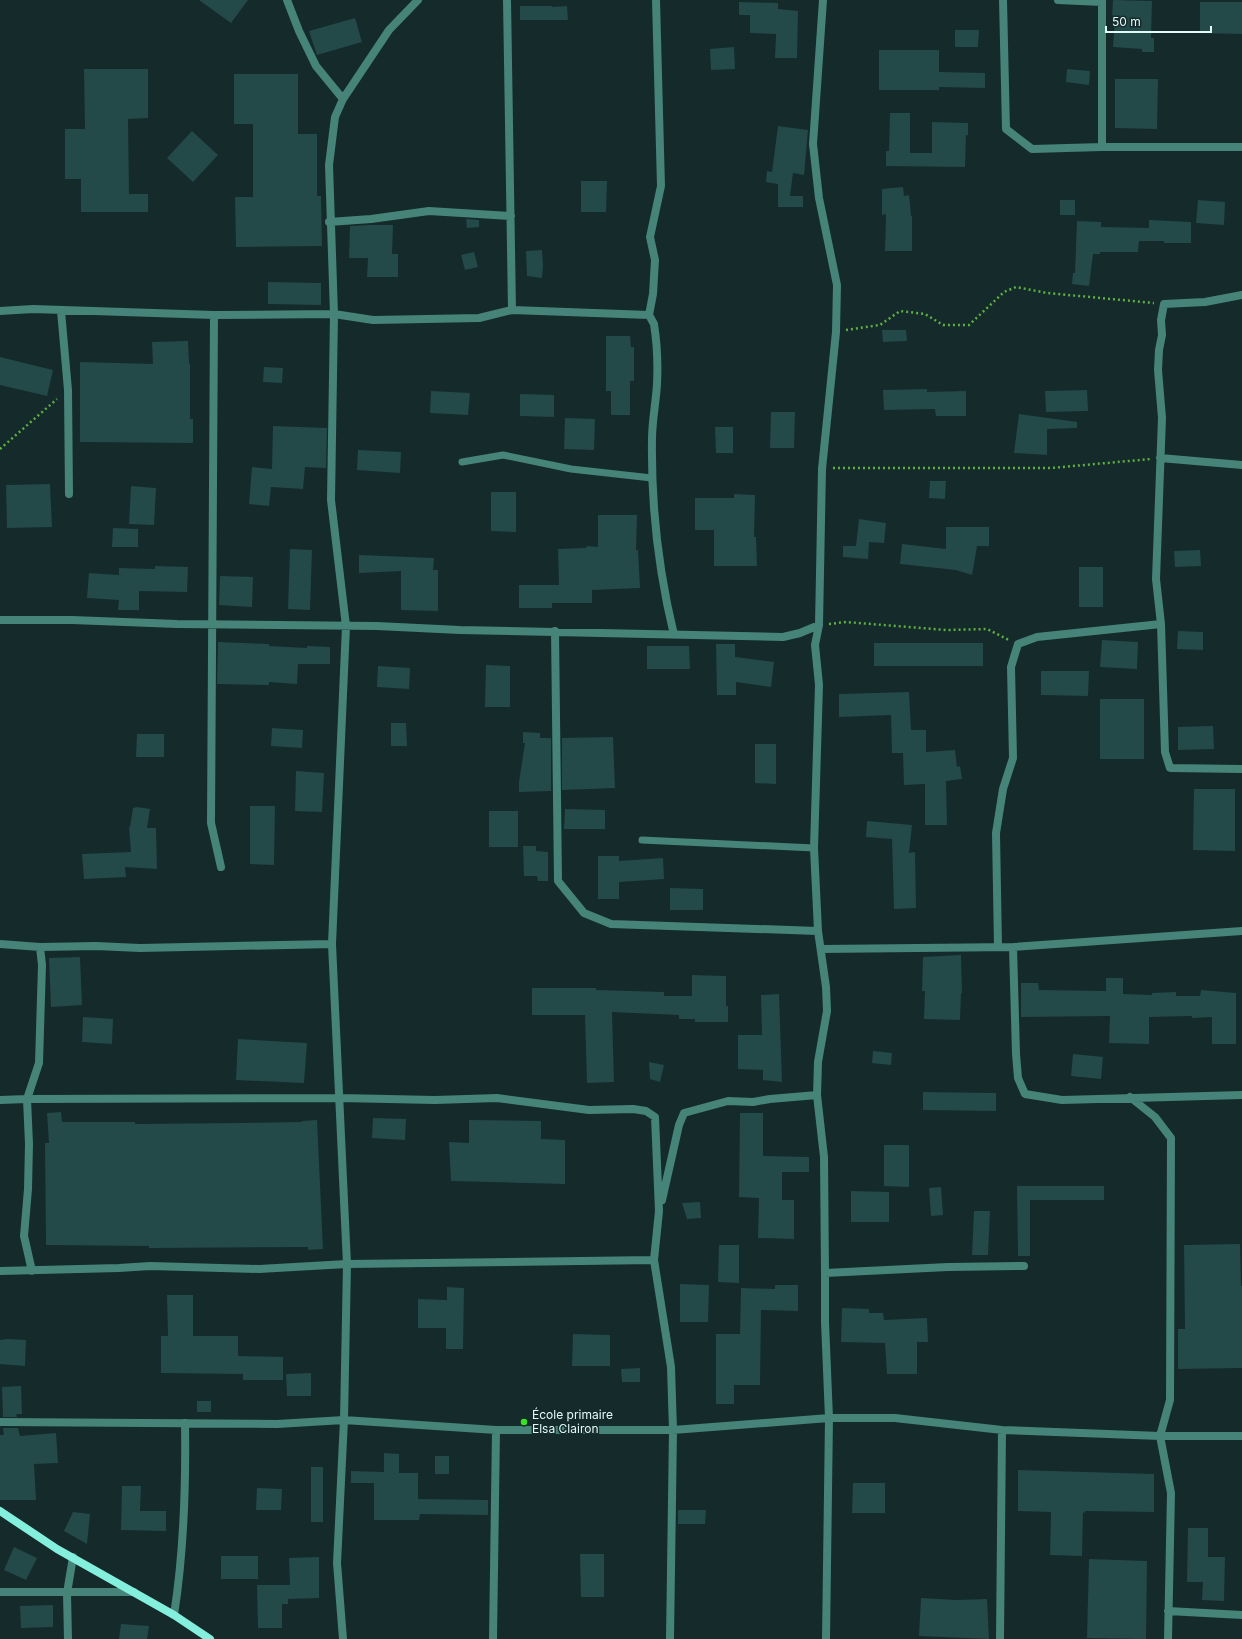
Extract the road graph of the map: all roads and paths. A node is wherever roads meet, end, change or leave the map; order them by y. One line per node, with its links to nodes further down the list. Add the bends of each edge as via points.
1 (287, 0): 9 (street, via 316,66)
2 (418, 0): 9 (street, via 390,30)
3 (507, 0): 12 (street)
4 (656, 0): 21 (street, via 661,186 650,237 655,260)
5 (823, 0): 22 (street, via 813,144 819,198 837,285)
6 (1003, 0): 10 (street, via 1006,129 1032,149)
7 (1058, 0): 8 (street)
8 (1102, 1): 10 (street)
9 (343, 99): 13 (street, via 335,117 329,165)
10 (1102, 147): 11 (street)
11 (1242, 147)
12 (511, 216): 13 (street, via 429,211); 16 (street)
13 (330, 222): 19 (street)
14 (1242, 295): 15 (street, via 1205,302)
15 (1164, 304): 22 (path, via 1047,293 1016,287 1004,292 969,325 943,325 925,314 900,311 880,325); 25 (street, via 1158,370 1162,418)
16 (512, 310): 19 (street, via 479,318 372,320); 21 (street)
17 (0, 311): 18 (street)
18 (61, 311): 20 (street); 23 (street)
19 (334, 314): 20 (street); 35 (street, via 331,500)
20 (214, 315): 32 (street)
21 (649, 315): 29 (street, via 656,335 657,384 652,438)
22 (836, 332): 28 (street)
23 (68, 390): 24 (path); 30 (street)
24 (0, 448)
25 (1160, 458): 27 (street); 28 (path, via 1051,468); 34 (street, via 1156,579)
26 (462, 462): 29 (lane, via 503,455 571,469)
27 (1242, 465)
28 (822, 468): 33 (street)
29 (652, 478): 37 (street, via 659,555)
30 (69, 494)
31 (0, 620): 32 (street)
32 (213, 624): 35 (street); 42 (street, via 211,823)
33 (819, 624): 37 (street, via 800,633 783,637); 38 (path, via 846,622 946,630 987,629); 41 (street, via 815,645 819,685)
34 (1161, 624): 38 (street, via 1037,637); 39 (street, via 1165,752 1170,768)
35 (346, 626): 36 (street); 46 (street)
36 (555, 631): 37 (street); 43 (street, via 558,881 584,913 611,924)
37 (674, 635)
38 (1018, 644): 47 (street, via 1011,667 1013,758 1003,789 996,833)
39 (1242, 769)
40 (642, 840): 41 (lane)
41 (814, 848): 43 (street)
42 (221, 867)
43 (818, 931): 50 (street)
44 (1242, 931): 48 (street)
45 (0, 944): 49 (street)
46 (332, 944): 49 (street); 55 (street)
47 (998, 947): 48 (street); 50 (street)
48 (1014, 947): 53 (street, via 1016,1054 1018,1078 1025,1094 1062,1100)
49 (40, 948): 54 (street, via 42,965 39,1063)
50 (821, 949): 51 (street, via 827,1011 818,1062)
51 (817, 1095): 57 (street, via 752,1102 728,1101 684,1114 678,1124); 63 (street, via 824,1157)
52 (1242, 1095): 53 (street)
53 (1130, 1097): 71 (street, via 1155,1117 1171,1138 1170,1400)
54 (27, 1098): 55 (street); 56 (street); 62 (street, via 29,1144 24,1236)
55 (340, 1098): 57 (street, via 497,1098 589,1110 646,1111 655,1117); 59 (street)
56 (0, 1100)
57 (659, 1211): 58 (street)
58 (654, 1260): 59 (street); 69 (street, via 671,1367)
59 (347, 1264): 62 (street, via 259,1269 150,1266); 65 (street)
60 (1024, 1266): 63 (street)
61 (0, 1271): 62 (street)
62 (32, 1271)
63 (825, 1273): 64 (street)
64 (829, 1418): 69 (street); 70 (street, via 895,1418); 86 (street)
65 (344, 1420): 67 (street, via 277,1424); 68 (street); 83 (street, via 337,1563)
66 (0, 1422): 67 (street)
67 (185, 1423): 80 (street, via 186,1462 181,1570)
68 (496, 1430): 69 (street); 84 (street)
69 (673, 1430): 85 (street)
70 (1002, 1430): 71 (street); 87 (street)
71 (1160, 1436): 72 (street); 78 (street, via 1171,1493)
72 (1242, 1436)
73 (0, 1511): 74 (street)
74 (73, 1558): 76 (street); 77 (street)
75 (0, 1592): 77 (street)
76 (134, 1592): 77 (street); 80 (street)
77 (67, 1593): 81 (street)
78 (1168, 1611): 79 (street); 88 (street)
79 (1242, 1614)
80 (174, 1615): 82 (street)
81 (68, 1639)
82 (210, 1639)
83 (343, 1639)
84 (493, 1639)
85 (670, 1639)
86 (826, 1639)
87 (1000, 1639)
88 (1168, 1639)

